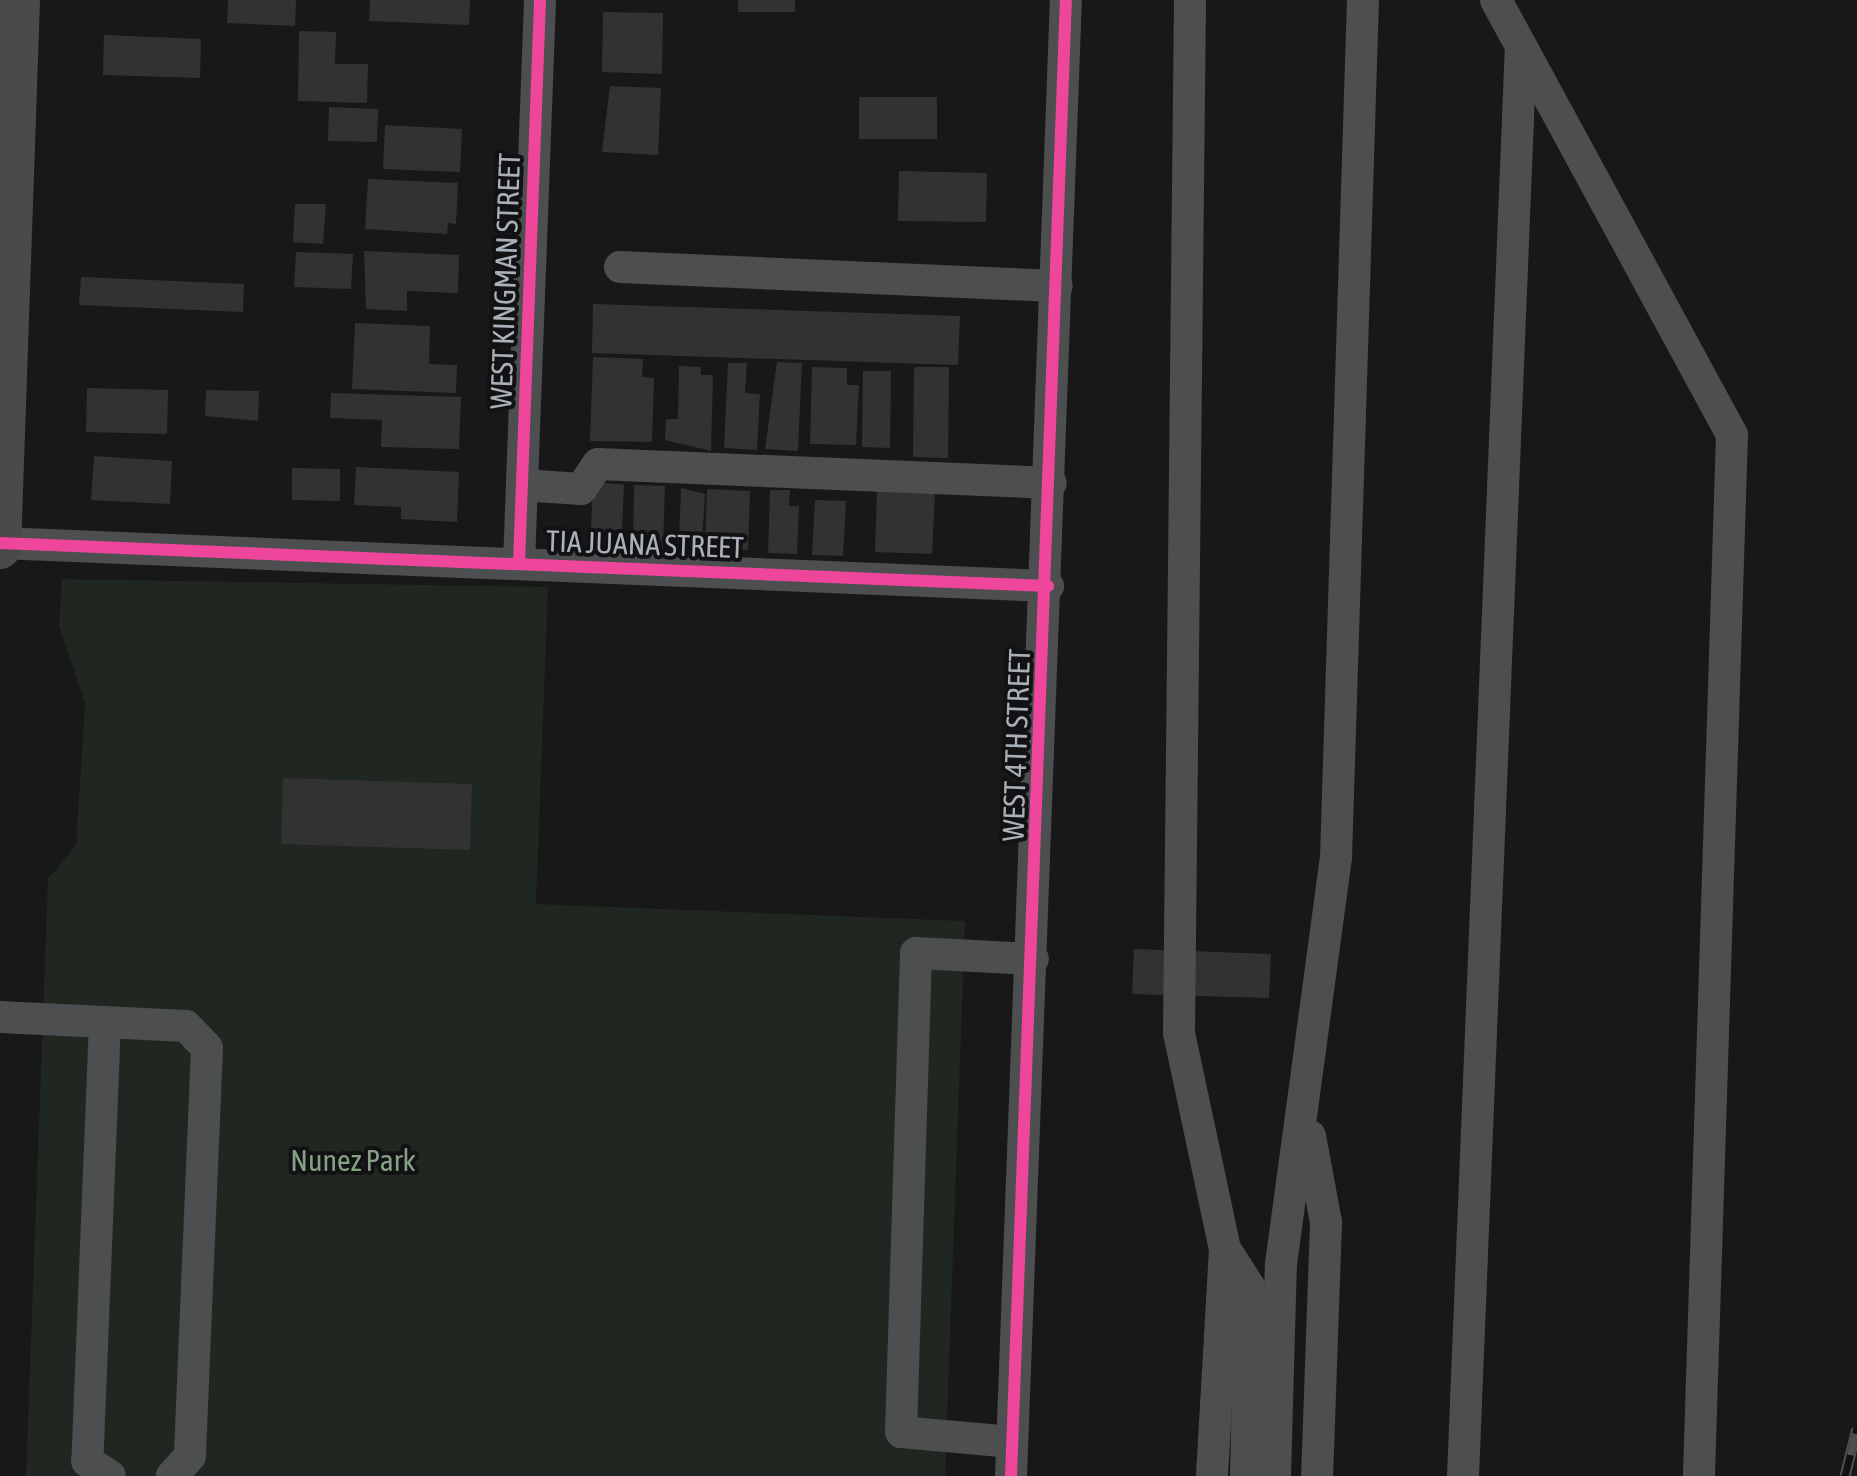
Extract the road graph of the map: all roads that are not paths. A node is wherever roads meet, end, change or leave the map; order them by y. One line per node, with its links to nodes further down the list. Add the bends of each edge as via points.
1 (540, 0): 11 (street, WEST KINGMAN STREET)
2 (1190, 0): 19 (street, via 1179,1033)
3 (1363, 0): 18 (street, via 1336,858)
4 (1496, 0): 7 (street)
5 (1066, 8): 9 (street, WEST 4TH STREET)
6 (12, 24): 12 (main road)
7 (1522, 48): 28 (street); 29 (street, via 1732,435)
8 (620, 266): 9 (street)
9 (1057, 286): 10 (street, WEST 4TH STREET)
10 (1051, 484): 11 (street, via 598,464 582,489); 14 (street, WEST 4TH STREET)
11 (522, 485): 13 (street, WEST KINGMAN STREET)
12 (0, 545): 13 (street, TIA JUANA STREET)
13 (518, 564): 14 (street, TIA JUANA STREET)
14 (1048, 586): 15 (street, WEST 4TH STREET)
15 (1032, 959): 20 (street, WEST 4TH STREET); 20 (street, via 916,953 901,1432)
16 (0, 1017): 17 (street)
17 (105, 1022): 21 (street, via 87,1461); 22 (street, via 186,1026 208,1048 190,1456)
18 (1305, 1108): 26 (street, via 1281,1264); 27 (street, via 1326,1222)
19 (1225, 1249): 24 (street); 25 (street, via 1250,1288)
20 (1012, 1442): 23 (street, WEST 4TH STREET)
21 (110, 1476)
22 (172, 1476)
23 (1011, 1476)
24 (1212, 1476)
25 (1246, 1476)
26 (1275, 1476)
27 (1317, 1476)
28 (1463, 1476)
29 (1699, 1476)

